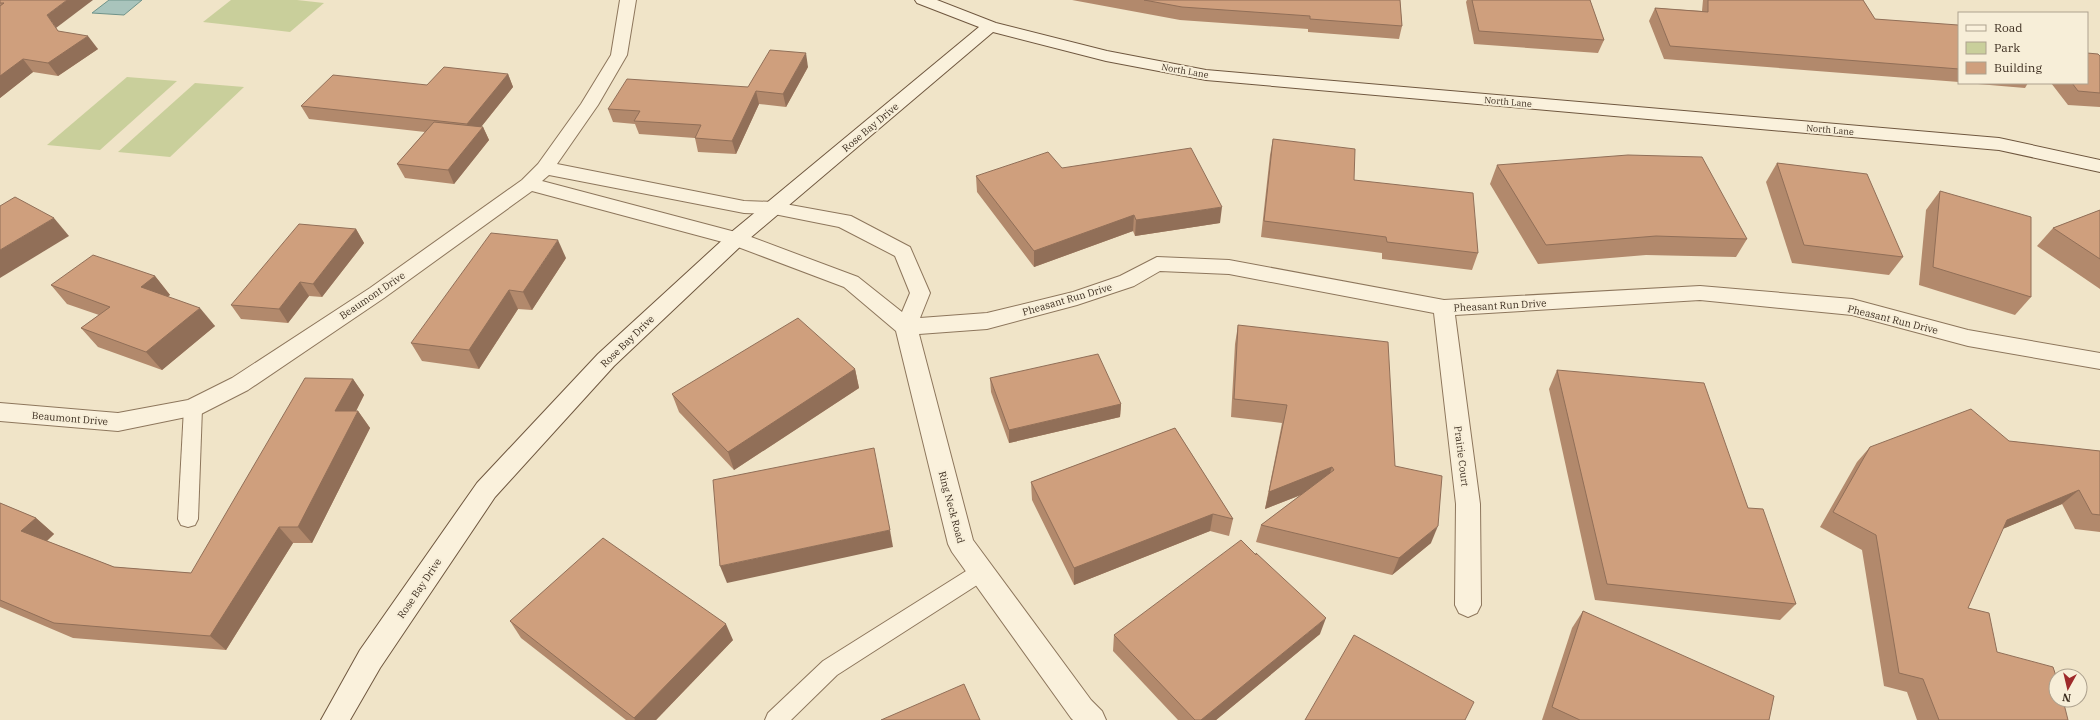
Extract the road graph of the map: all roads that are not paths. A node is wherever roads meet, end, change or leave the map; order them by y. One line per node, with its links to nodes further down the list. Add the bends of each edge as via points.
1 (628, 0): 5 (street, Beaumont Drive, via 619,55 589,105)
2 (923, 0): 3 (street, North Lane)
3 (990, 26): 4 (street, North Lane, via 1106,56 1206,75 1999,144); 7 (street, Rose Bay Drive)
4 (2100, 166)
5 (545, 168): 6 (street, Beaumont Drive); 7 (street, via 744,207)
6 (530, 184): 8 (street); 12 (street, Beaumont Drive, via 376,293 240,384)
7 (774, 208): 8 (street, Rose Bay Drive); 10 (street, via 844,221 903,252 920,293)
8 (736, 239): 10 (street, via 851,282); 17 (street, Rose Bay Drive, via 606,360 486,490 370,660)
9 (1444, 308): 10 (street, Pheasant Run Drive, via 1229,268 1157,264 1127,281 1076,298 987,321); 11 (street, Pheasant Run Drive, via 1700,293 1852,307 1968,338); 16 (street, Prairie Court, via 1468,504)
10 (906, 327): 15 (street, Ring Neck Road, via 961,544)
11 (2100, 361)
12 (193, 408): 13 (street, Beaumont Drive, via 118,422); 14 (lane)
13 (0, 412)
14 (188, 519)
15 (981, 572): 18 (lane, via 830,668); 19 (street, Ring Neck Road, via 1081,709)
16 (1468, 605)
17 (335, 720)
18 (776, 720)
19 (1092, 720)

